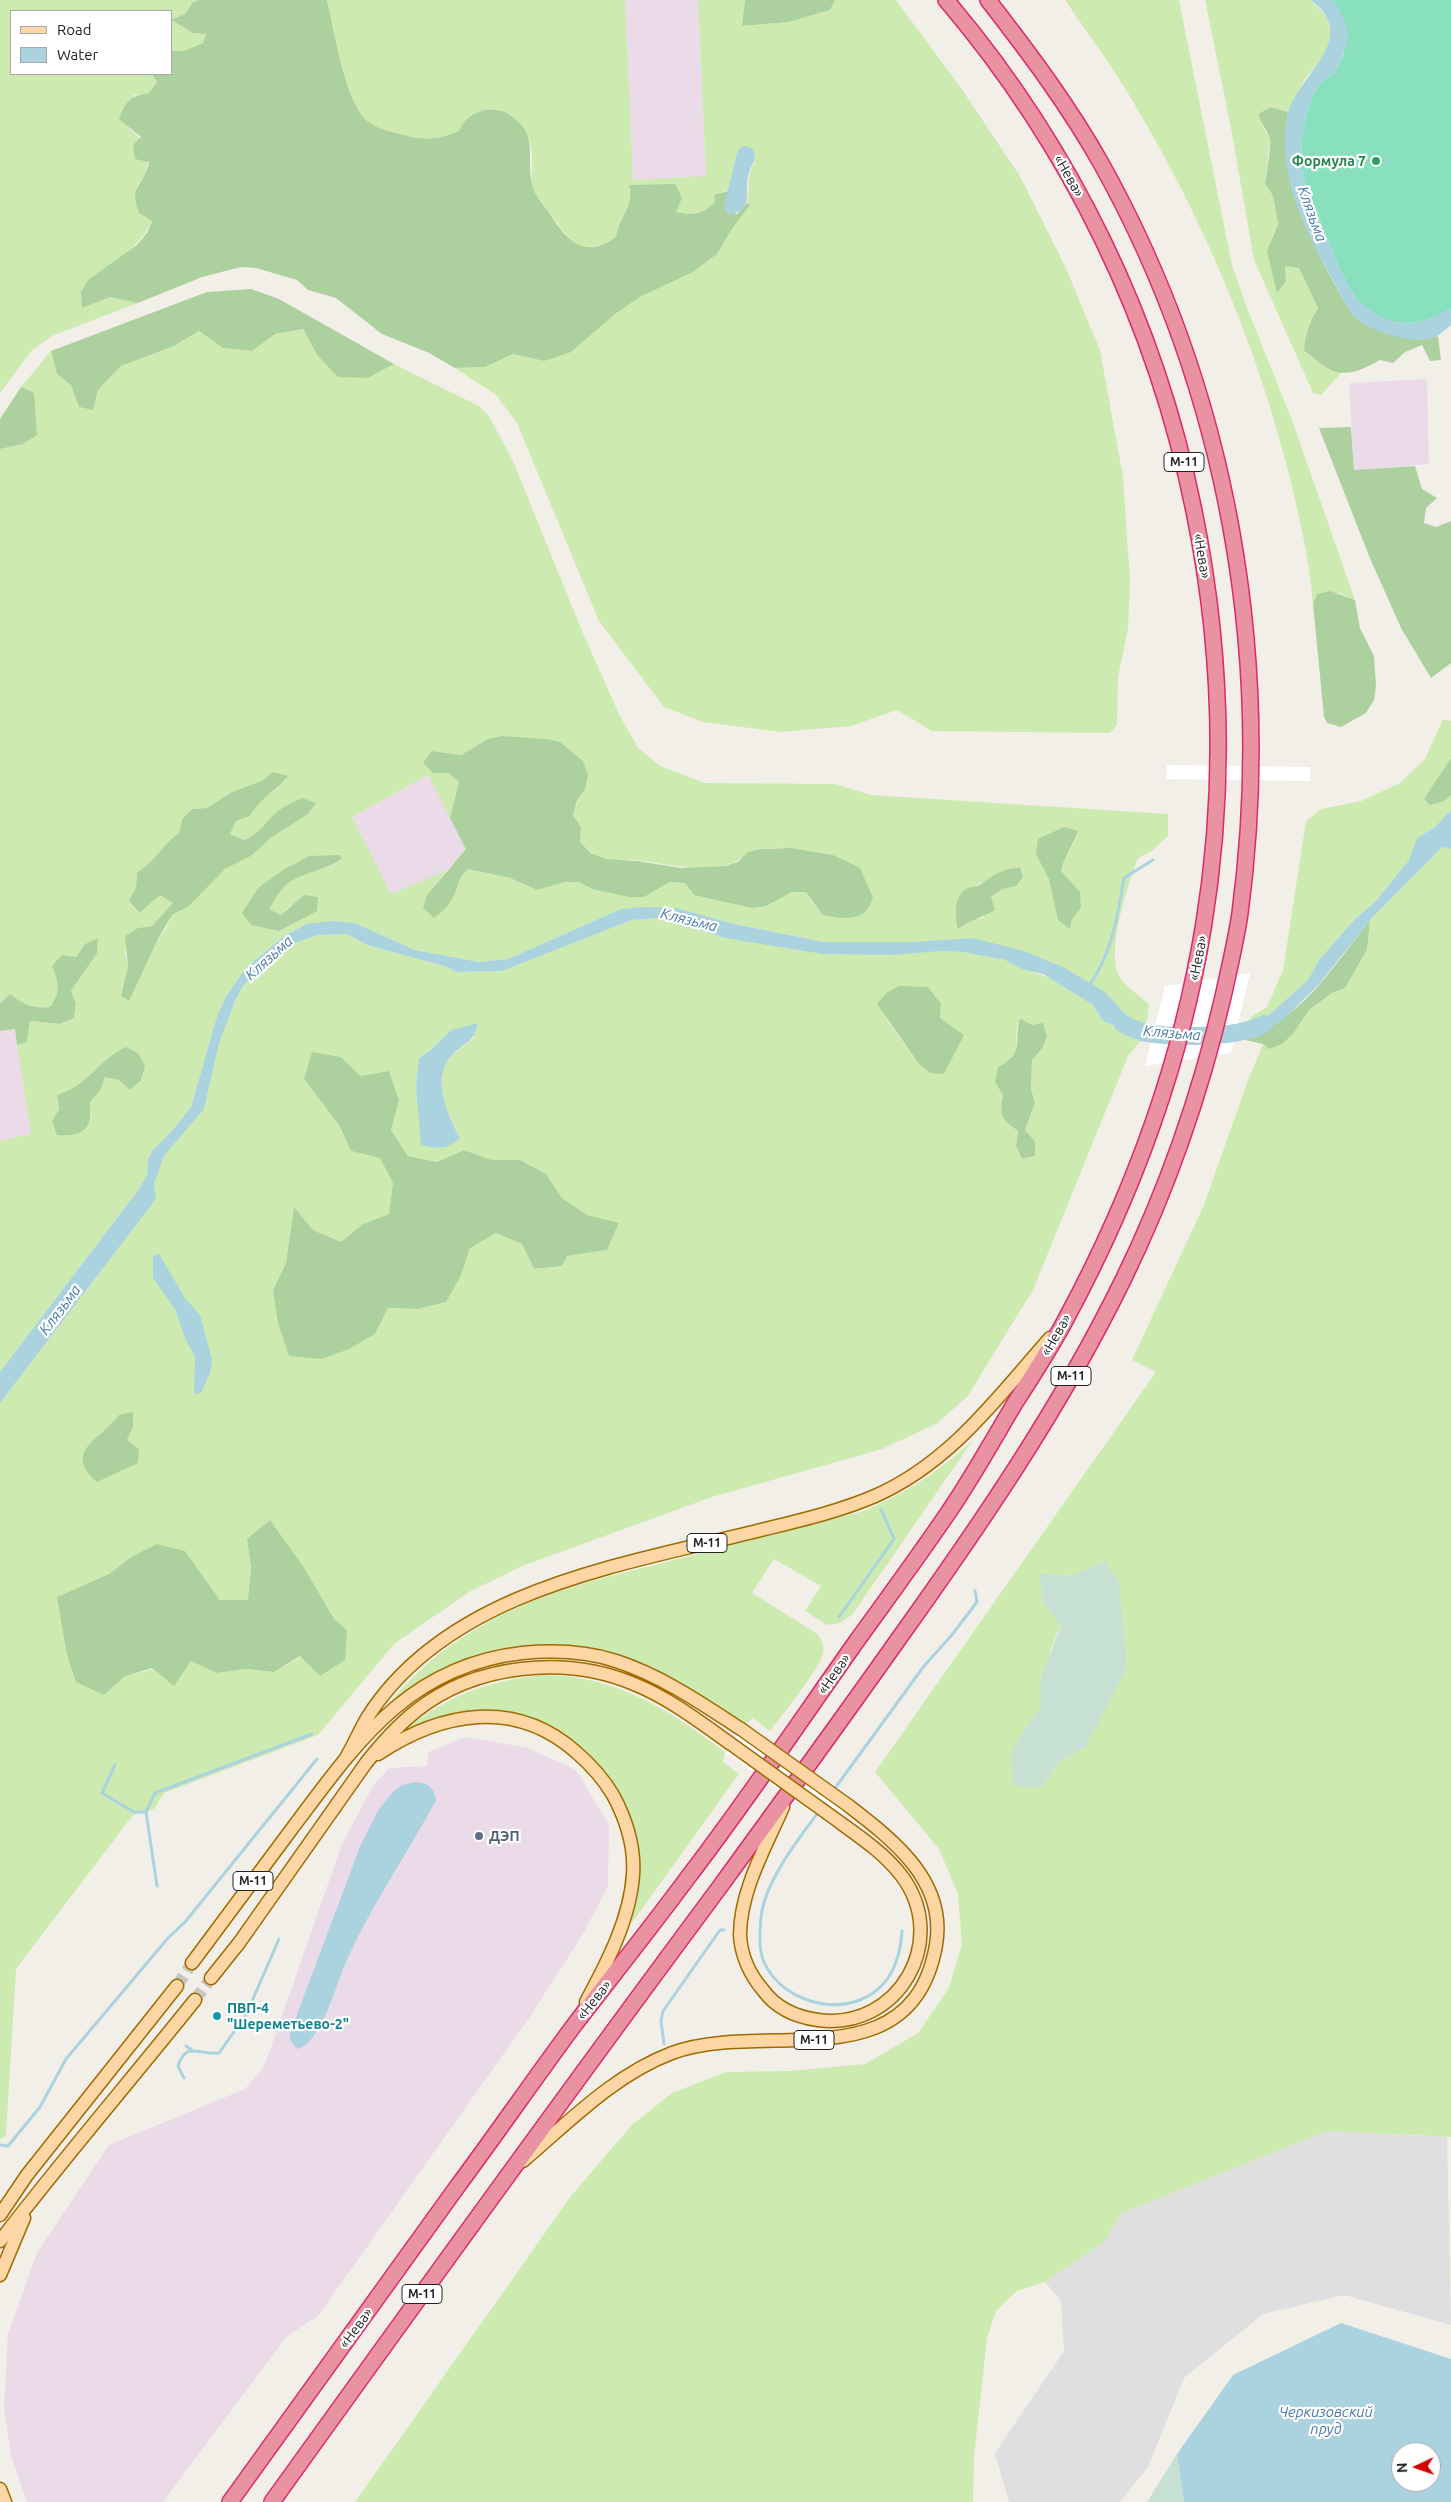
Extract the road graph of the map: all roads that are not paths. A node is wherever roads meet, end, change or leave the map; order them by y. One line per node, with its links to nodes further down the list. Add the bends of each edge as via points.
1 (946, 0): 3 (highway, «Нева» / М-11, via 1012,84 1072,178 1115,263 1151,352 1183,456 1212,611 1218,707 1216,828 1207,914 1194,982 1175,1061 1134,1176 1108,1237)
2 (988, 0): 6 (highway, М-11, via 1043,71 1064,104 1100,162 1144,248 1186,351 1214,448 1244,604 1251,705 1252,764 1240,917 1209,1056 1184,1134 1150,1222 1123,1280 1079,1363 981,1523)
3 (1065, 1321): 4 (main road, М-11, via 981,1419 912,1477 875,1496 832,1512 582,1575 504,1604 463,1628 414,1664 367,1718); 11 (highway, «Нева» / М-11, via 950,1510 693,1871)
4 (347, 1756): 7 (main road, М-11); 12 (main road, М-11, bridge, via 390,1710 430,1682 473,1663 541,1651 589,1654 662,1680 741,1729 849,1806 900,1847 915,1865 934,1902 937,1941 933,1963 916,1996 894,2018 864,2033 827,2040 754,2040 674,2052 650,2062 610,2087)
5 (366, 1763): 6 (main road, М-11, bridge, via 416,1710 476,1680 506,1671 542,1668 586,1670 633,1683 664,1699 871,1845 902,1876 917,1907 920,1943 909,1978 884,2004 856,2018 825,2021 795,2015 768,1997 749,1970 740,1936 745,1902); 8 (main road, М-11); 11 (main road, М-11, via 390,1746 436,1724 462,1718 490,1717 515,1719 544,1729 592,1765 620,1808 630,1837 633,1874 627,1908 604,1968)
6 (789, 1793): 12 (highway, М-11)
7 (192, 1963)
8 (211, 1978)
9 (177, 1986): 13 (main road)
10 (195, 2000): 14 (main road)
11 (571, 2030): 21 (highway, «Нева» / М-11)
12 (510, 2172): 22 (highway, М-11)
13 (27, 2175): 15 (main road); 16 (main road)
14 (32, 2200): 17 (main road); 18 (main road)
15 (0, 2202)
16 (0, 2215)
17 (0, 2241)
18 (0, 2275)
19 (0, 2489): 20 (main road)
20 (5, 2502)
21 (230, 2502)
22 (272, 2502)

